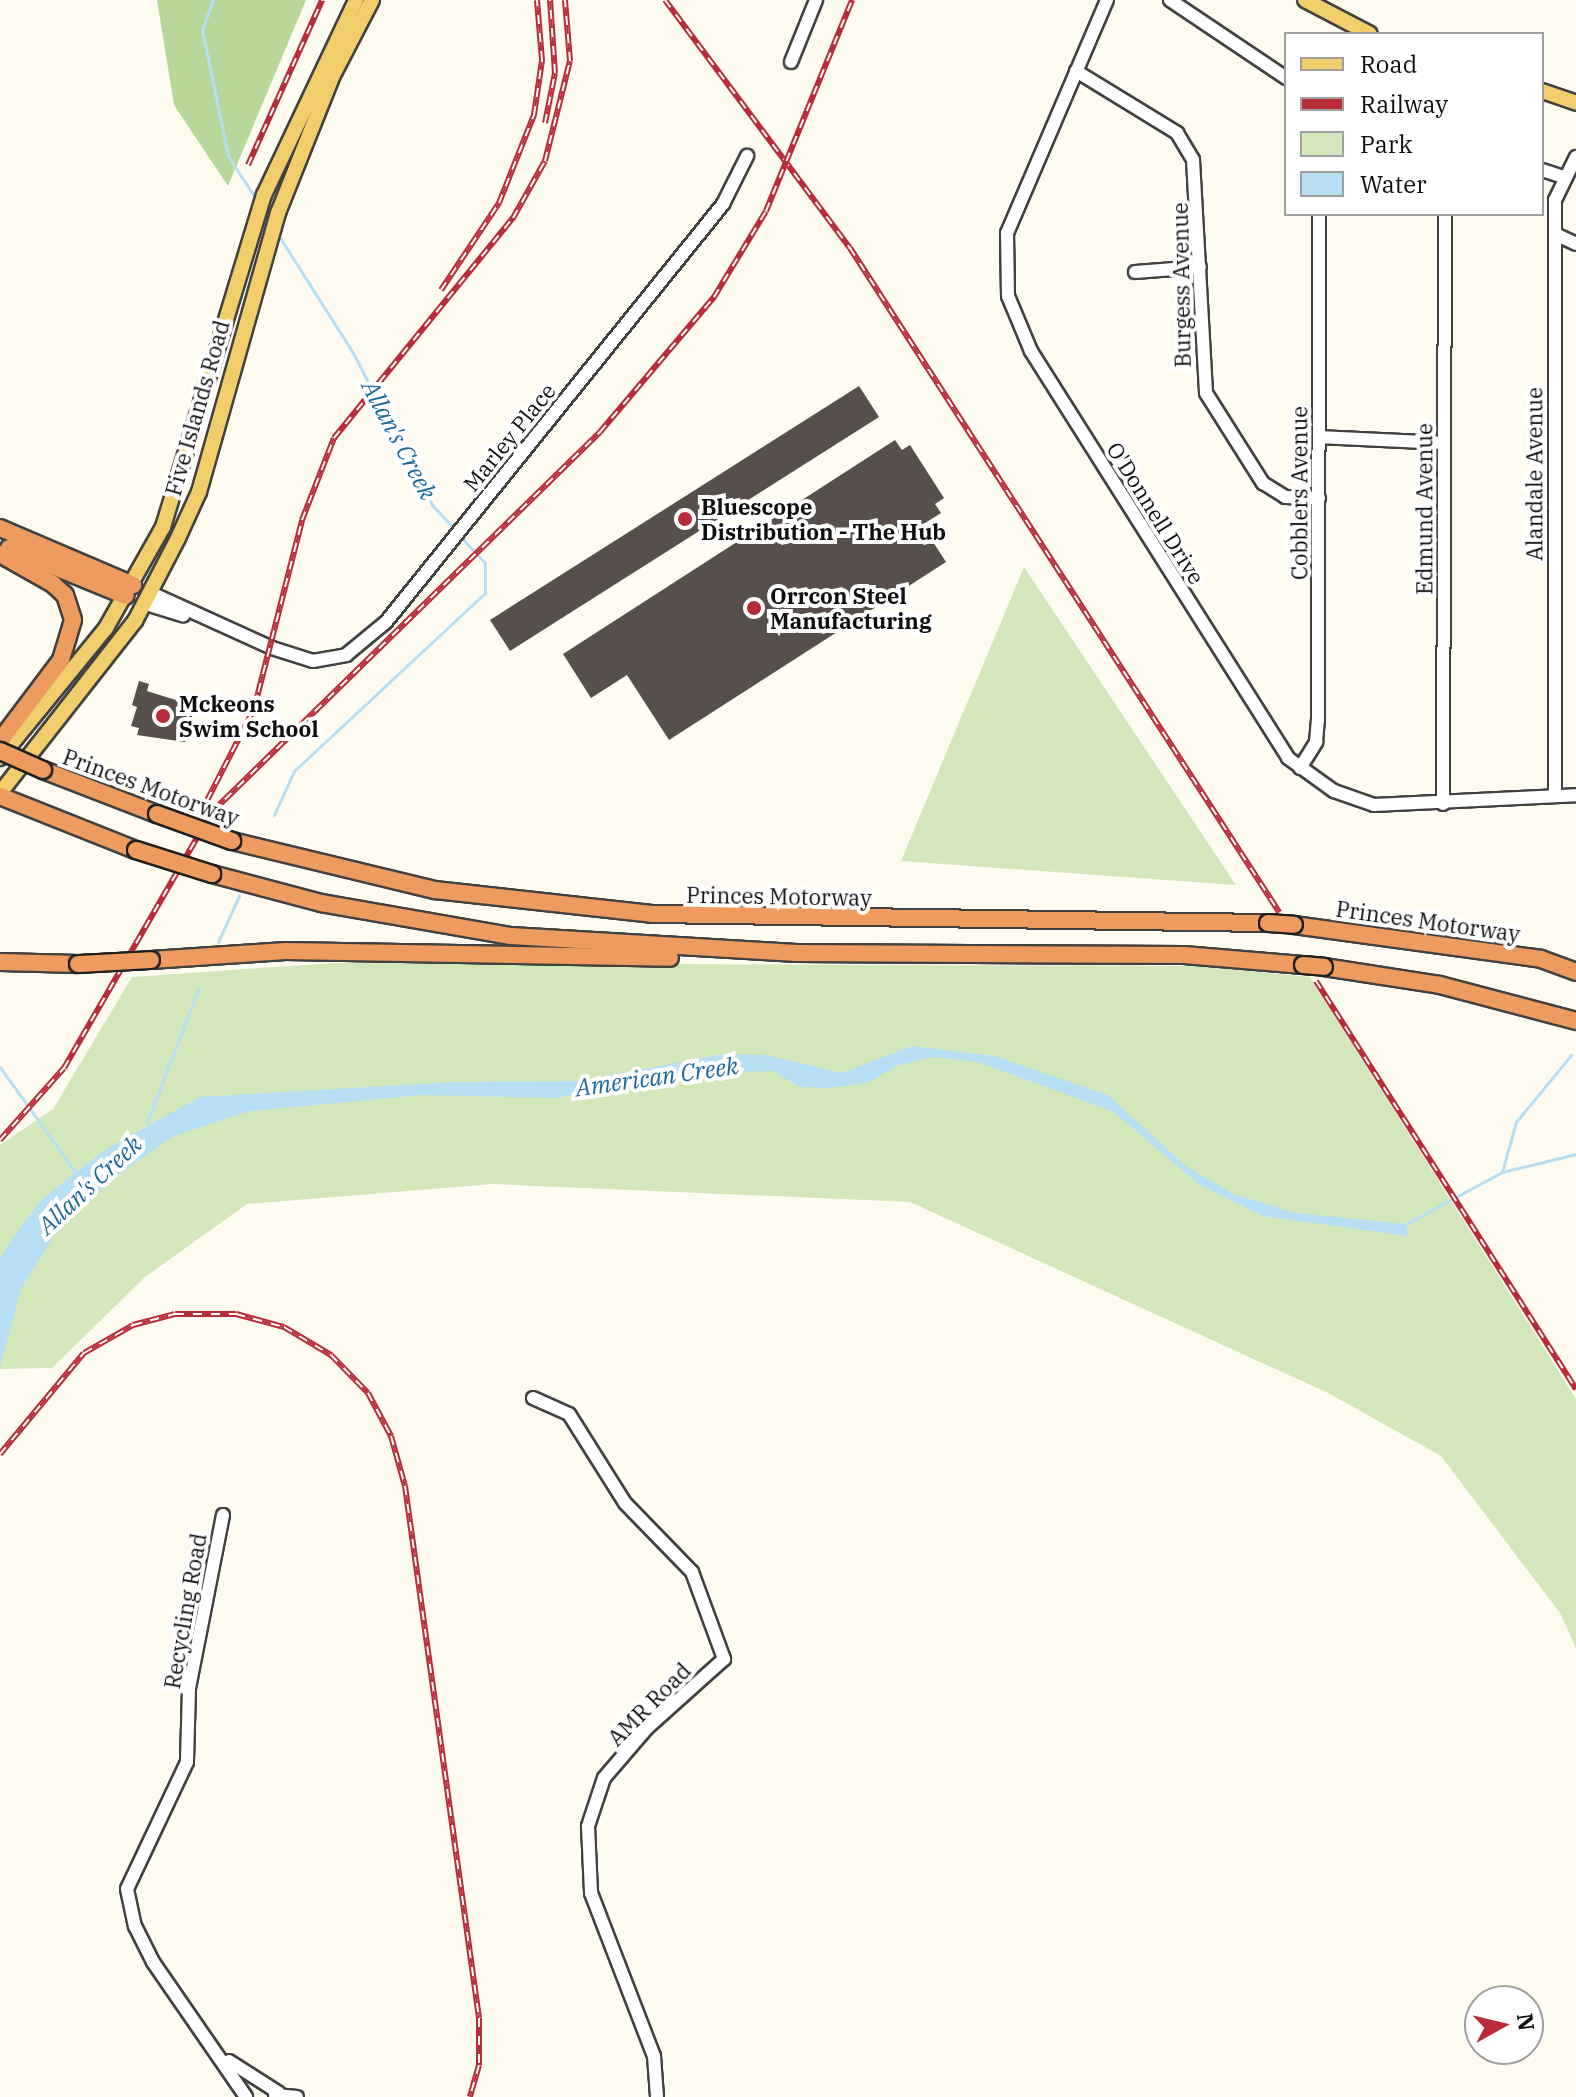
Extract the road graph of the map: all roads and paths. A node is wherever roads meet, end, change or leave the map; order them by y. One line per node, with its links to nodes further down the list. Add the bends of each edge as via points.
1 (356, 0): 29 (main road, Five Islands Road, via 264,195 181,482)
2 (372, 0): 30 (main road, Five Islands Road, via 332,77 278,213 199,492)
3 (816, 0): 8 (street)
4 (1107, 0): 9 (street, O'Donnell Drive)
5 (1170, 0): 10 (street)
6 (1305, 0): 7 (main road)
7 (1366, 32)
8 (791, 62)
9 (1076, 71): 21 (street, Burgess Avenue, via 1177,133 1199,186); 34 (street, O'Donnell Drive, via 1007,233 1012,311 1276,743)
10 (1284, 77)
11 (1544, 92): 12 (main road)
12 (1576, 103)
13 (747, 156): 30 (street, Marley Place, via 723,204 386,622 330,662)
14 (1576, 157): 16 (street, Alandale Avenue)
15 (1544, 171): 16 (street)
16 (1566, 178): 19 (street, Alandale Avenue, via 1555,200)
17 (1319, 216): 23 (street, Cobblers Avenue)
18 (1445, 216): 24 (street, Edmund Avenue)
19 (1555, 234): 20 (street); 37 (street, Alandale Avenue)
20 (1576, 244)
21 (1200, 267): 22 (street); 25 (street, Burgess Avenue, via 1206,393 1263,483 1285,497)
22 (1135, 272)
23 (1319, 437): 24 (street); 25 (street, Cobblers Avenue)
24 (1444, 443): 38 (street, Edmund Avenue)
25 (1319, 498): 34 (street, Cobblers Avenue, via 1317,731)
26 (0, 528): 29 (highway)
27 (0, 544): 29 (highway)
28 (0, 554): 31 (highway, via 65,595 73,633 56,667)
29 (130, 591): 30 (main road); 33 (main road, Five Islands Road)
30 (149, 599): 35 (main road, Five Islands Road)
31 (0, 741)
32 (0, 751): 41 (highway, Princes Motorway, bridge, via 232,841 435,890 652,914 822,921 1185,917 1294,925 1541,959)
33 (0, 758)
34 (1300, 768): 38 (street, O'Donnell Drive, via 1334,791 1374,805)
35 (0, 794): 39 (highway, bridge, via 136,850 321,903 454,928)
36 (1576, 795): 37 (street, O'Donnell Drive)
37 (1555, 796): 38 (street, O'Donnell Drive)
38 (1443, 804)
39 (796, 953): 40 (highway, bridge, via 702,958 286,951 78,964); 42 (highway, bridge, via 1184,955 1303,965 1440,985)
40 (0, 962)
41 (1576, 972)
42 (1576, 1021)
43 (533, 1398): 49 (street, AMR Road, via 569,1414 637,1519 692,1572 724,1659 647,1728 604,1778 588,1826 591,1893 660,2074)
44 (223, 1515): 45 (street, Recycling Road, via 189,1689 187,1762 127,1889 135,1926 153,1962)
45 (213, 2044): 46 (street); 47 (street, Recycling Road)
46 (276, 2095): 48 (street)
47 (246, 2097)
48 (297, 2097)
49 (657, 2097)

